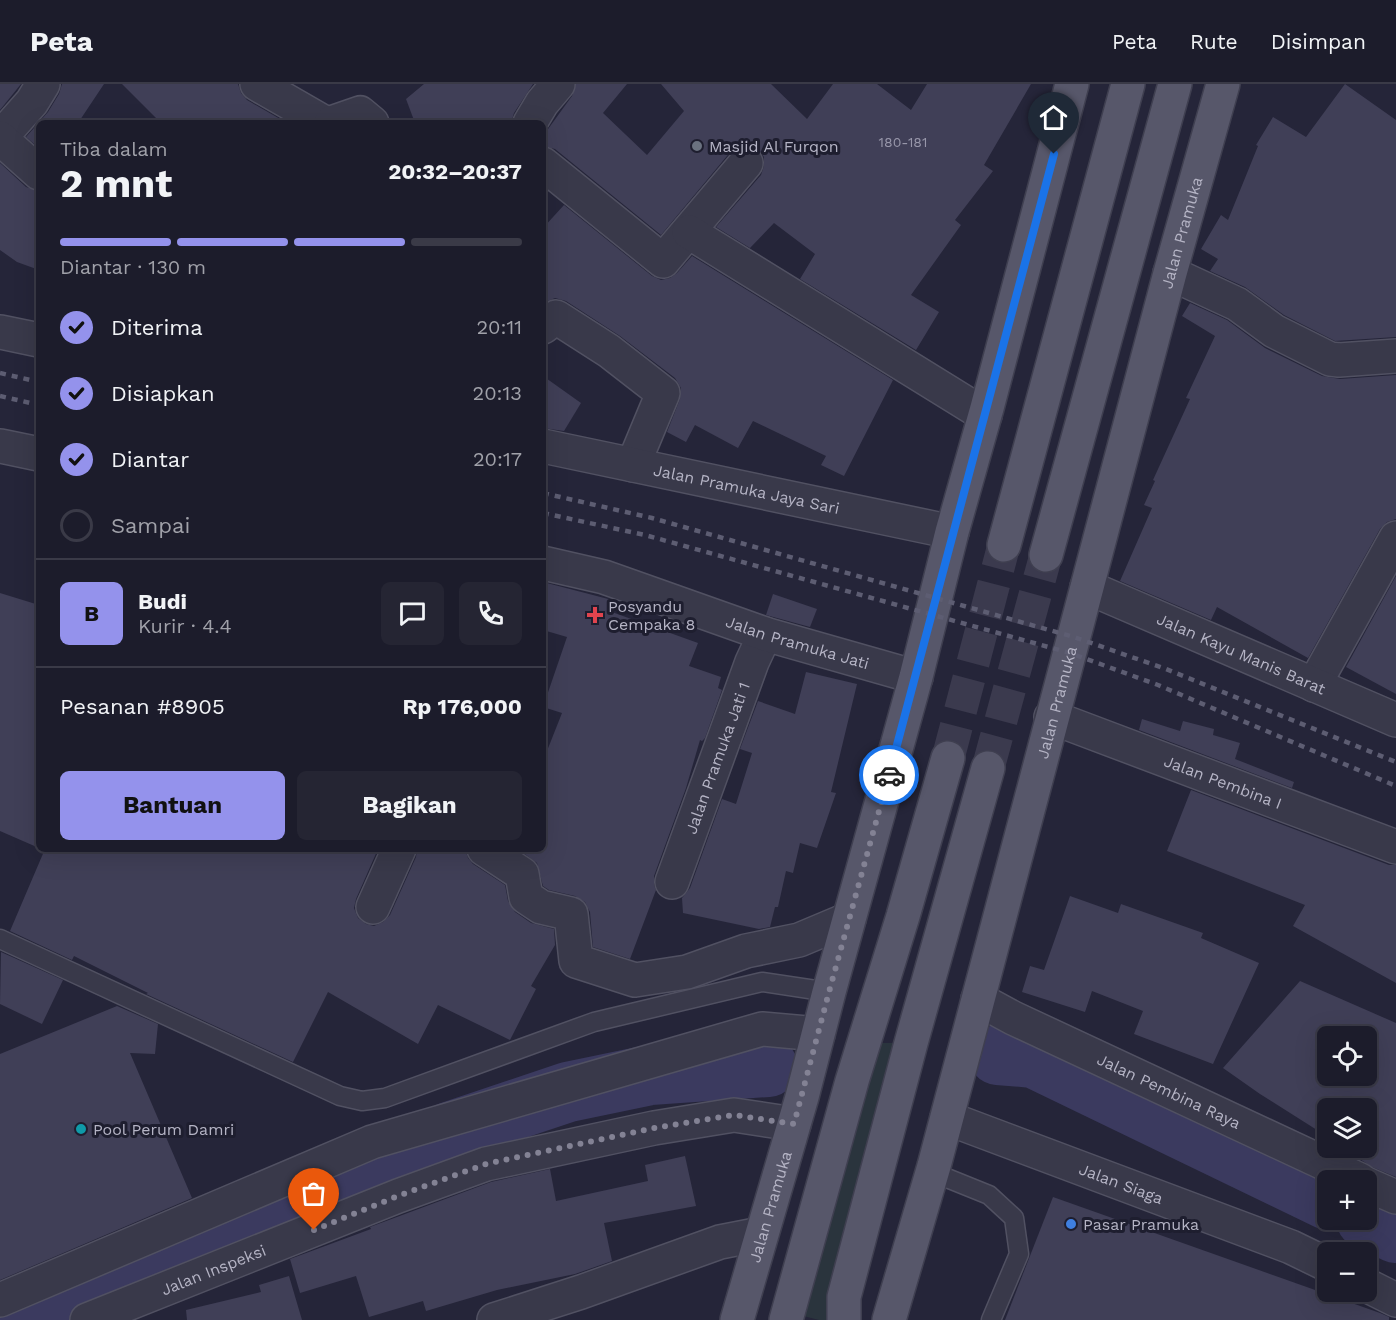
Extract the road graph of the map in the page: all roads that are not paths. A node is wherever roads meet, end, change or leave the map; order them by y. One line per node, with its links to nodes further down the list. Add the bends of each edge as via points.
1 (44, 84): 12 (street)
2 (257, 84): 8 (street)
3 (558, 84): 11 (street)
4 (1072, 84): 22 (main road, Jalan Pramuka)
5 (1128, 84): 29 (main road)
6 (1175, 84): 30 (main road)
7 (1223, 84): 17 (main road, Jalan Pramuka)
8 (320, 120)
9 (340, 120): 10 (street, via 360,113)
10 (368, 120)
11 (532, 120)
12 (0, 138): 15 (street)
13 (746, 163): 16 (street)
14 (546, 166): 16 (street, via 663,261)
15 (36, 170)
16 (689, 232): 22 (street)
17 (1170, 273): 21 (street, via 1237,304 1274,331 1330,359); 32 (main road, Jalan Pramuka)
18 (546, 325): 26 (street, via 556,317 663,393)
19 (0, 332): 20 (street)
20 (36, 339)
21 (1396, 356)
22 (985, 415): 27 (main road, Jalan Pramuka)
23 (0, 446): 25 (street)
24 (546, 447): 26 (street, Jalan Pramuka Jaya Sari)
25 (36, 453)
26 (633, 465): 27 (street, Jalan Pramuka Jaya Sari)
27 (952, 532): 34 (main road, Jalan Pramuka)
28 (1396, 538): 35 (street)
29 (1004, 545)
30 (1046, 555)
31 (546, 564): 33 (street, Jalan Pramuka Jati, via 604,577)
32 (1087, 587): 35 (street, Jalan Kayu Manis Barat); 36 (main road, Jalan Pramuka)
33 (765, 634): 34 (street, Jalan Pramuka Jati); 43 (street, Jalan Pramuka Jati 1)
34 (916, 677): 45 (main road, Jalan Pramuka)
35 (1314, 685): 37 (street, Jalan Kayu Manis Barat)
36 (1051, 717): 40 (street, Jalan Pembina I); 48 (main road, Jalan Pramuka)
37 (1396, 720)
38 (948, 758): 57 (main road)
39 (988, 768): 66 (main road, via 844,1297)
40 (1396, 847)
41 (398, 852): 44 (street)
42 (489, 852): 45 (street, via 522,873 526,897 542,907 571,914 576,961 634,980 687,972 746,951 799,940)
43 (672, 882)
44 (373, 907)
45 (849, 919): 47 (main road, Jalan Pramuka)
46 (0, 939): 47 (lane, via 340,1096 362,1101 385,1098 594,1022 762,982)
47 (829, 992): 49 (main road, Jalan Pramuka)
48 (975, 1012): 50 (main road, Jalan Pramuka); 52 (street, Jalan Pembina Raya, via 1013,1018)
49 (817, 1039): 51 (main road, Jalan Pramuka); 60 (street, via 762,1029 372,1142)
50 (950, 1104): 53 (main road, Jalan Pramuka); 58 (street, Jalan Siaga)
51 (795, 1122): 56 (main road, Jalan Pramuka); 57 (main road); 62 (street, Jalan Inspeksi, via 734,1115 486,1164)
52 (1339, 1170)
53 (932, 1172): 67 (main road, Jalan Pramuka); 68 (lane, via 989,1195 1014,1218 1019,1254)
54 (1377, 1189): 55 (street)
55 (1396, 1197)
56 (761, 1234): 63 (street, via 720,1242); 64 (main road, Jalan Pramuka)
57 (807, 1246): 65 (main road)
58 (1317, 1260)
59 (1377, 1290): 61 (street)
60 (0, 1300)
61 (1396, 1300)
62 (87, 1320)
63 (494, 1320)
64 (737, 1320)
65 (786, 1320)
66 (844, 1320)
67 (890, 1320)
68 (991, 1320)

